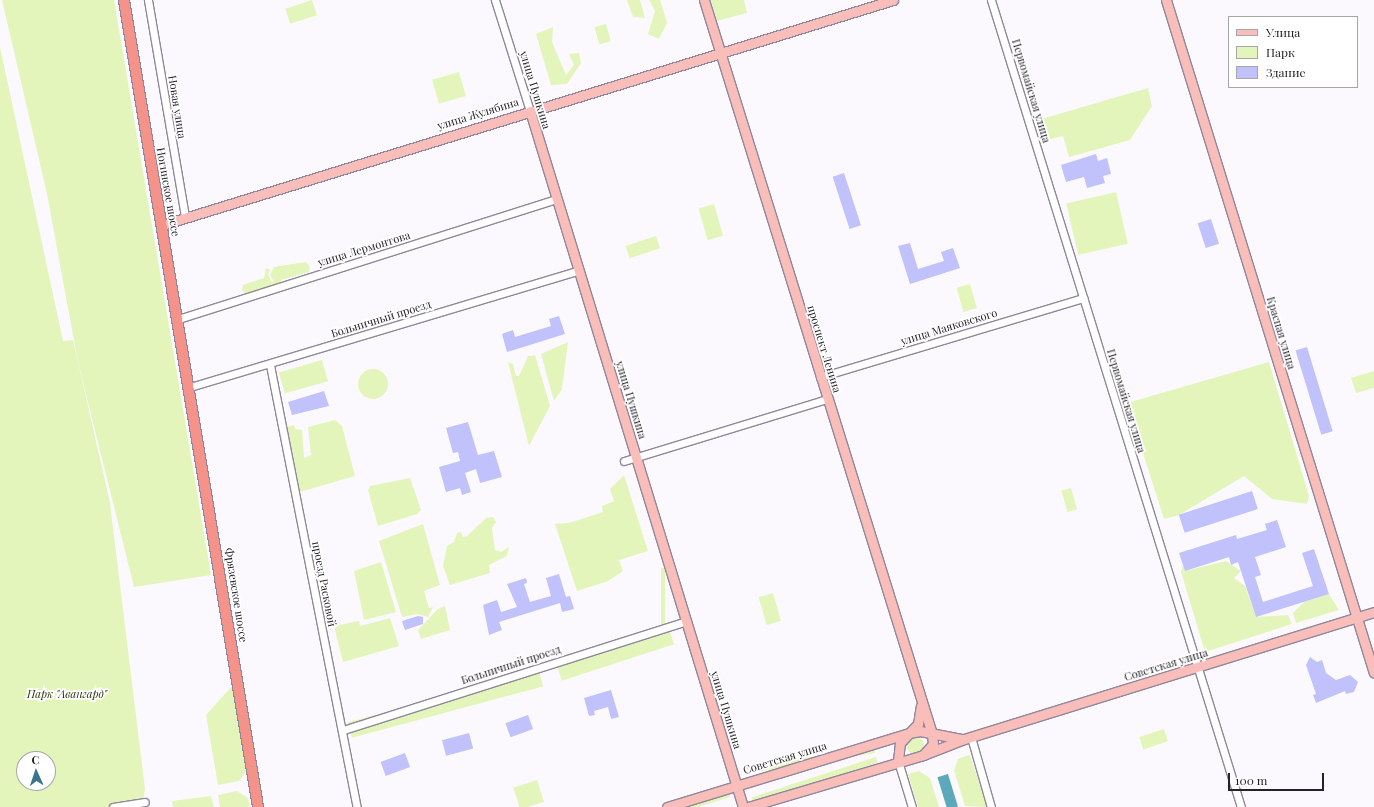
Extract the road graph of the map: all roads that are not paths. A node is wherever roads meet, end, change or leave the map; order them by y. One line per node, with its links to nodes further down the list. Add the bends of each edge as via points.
1 (124, 0): 12 (highway, Ногинское шоссе)
2 (148, 0): 11 (street, Новая улица)
3 (495, 0): 9 (street, улица Пушкина)
4 (704, 0): 8 (main road, проспект Ленина)
5 (893, 0): 8 (main road, улица Жулябина)
6 (991, 0): 14 (street, Первомайская улица)
7 (1166, 0): 23 (main road, Красная улица)
8 (720, 53): 9 (main road, улица Жулябина); 17 (main road, проспект Ленина)
9 (530, 111): 10 (main road, улица Пушкина); 11 (main road, улица Жулябина)
10 (556, 199): 13 (main road, улица Пушкина); 15 (street, улица Лермонтова)
11 (185, 218): 12 (main road, улица Жулябина)
12 (162, 225): 15 (highway, Ногинское шоссе)
13 (579, 270): 16 (street, Больничный проезд); 20 (main road, улица Пушкина)
14 (1083, 298): 17 (street, улица Маяковского); 25 (street, Первомайская улица)
15 (178, 319): 18 (highway, Ногинское шоссе)
16 (270, 365): 18 (street, Больничный проезд); 28 (street, проезд Расковой)
17 (820, 377): 19 (main road, проспект Ленина)
18 (190, 387): 39 (highway, Фрязевское шоссе)
19 (827, 399): 20 (street); 27 (main road, проспект Ленина)
20 (636, 458): 21 (street); 24 (main road, улица Пушкина)
21 (624, 461)
22 (1374, 612): 23 (main road, Советская улица)
23 (1357, 617): 25 (main road, Советская улица); 26 (main road, Красная улица)
24 (686, 621): 28 (street, Больничный проезд); 36 (main road, улица Пушкина)
25 (1197, 668): 31 (main road, Советская улица); 46 (street, Первомайская улица)
26 (1374, 673)
27 (921, 705): 29 (main road, проспект Ленина, via 918,724); 30 (main road, проспект Ленина)
28 (342, 730): 40 (street, проезд Расковой)
29 (910, 733): 30 (main road); 32 (main road, проспект Ленина); 36 (main road, Советская улица)
30 (932, 734): 31 (main road, Советская улица, via 949,739); 33 (main road, via 933,744)
31 (968, 738): 33 (main road, Советская улица); 45 (street)
32 (900, 743): 34 (main road, via 901,750); 35 (main road)
33 (923, 755): 34 (main road, Советская улица)
34 (909, 758): 35 (main road, Советская улица)
35 (898, 761): 43 (main road, Советская улица); 44 (street)
36 (736, 785): 41 (main road, Советская улица); 42 (main road, улица Пушкина)
37 (145, 802): 38 (street)
38 (113, 807)
39 (258, 807)
40 (357, 807)
41 (667, 807)
42 (743, 807)
43 (748, 807)
44 (912, 807)
45 (991, 807)
46 (1241, 807)

